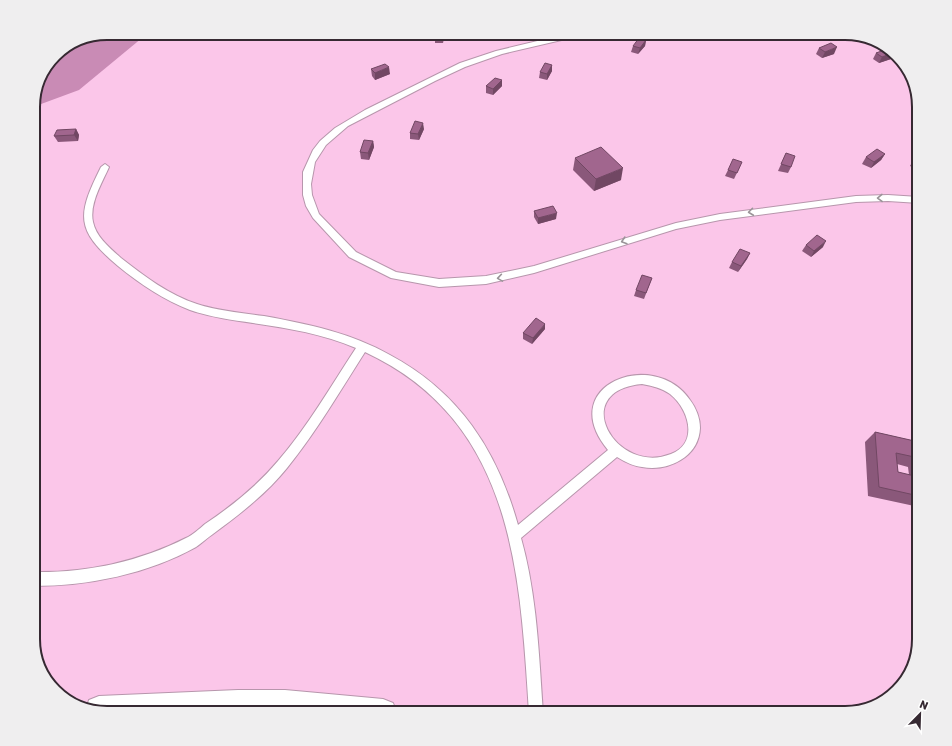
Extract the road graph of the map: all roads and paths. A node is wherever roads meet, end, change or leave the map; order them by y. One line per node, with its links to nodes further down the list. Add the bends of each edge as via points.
1 (552, 40): 3 (lane, one-way to 1, via 845,200 727,216 674,226 530,271 478,281 442,284 409,280 365,263 344,248 322,225 308,198 307,174 316,151 342,127 456,67 491,55)
2 (105, 167): 4 (lane, via 88,206 89,228 96,240 111,255 142,278 193,307 305,327)
3 (912, 199)
4 (363, 346): 6 (lane, via 416,376 464,422 491,468); 7 (lane, via 306,435 269,481 223,520 189,544 137,565 86,576)
5 (616, 451): 5 (lane, via 630,459 646,463 662,463 676,458 686,450 693,438 692,412 673,390 658,382 642,379 626,381 612,387 600,403 598,424 604,439); 6 (lane)
6 (515, 535): 10 (lane, via 530,618)
7 (40, 579)
8 (192, 706): 9 (street)
9 (306, 706)
10 (536, 706)

